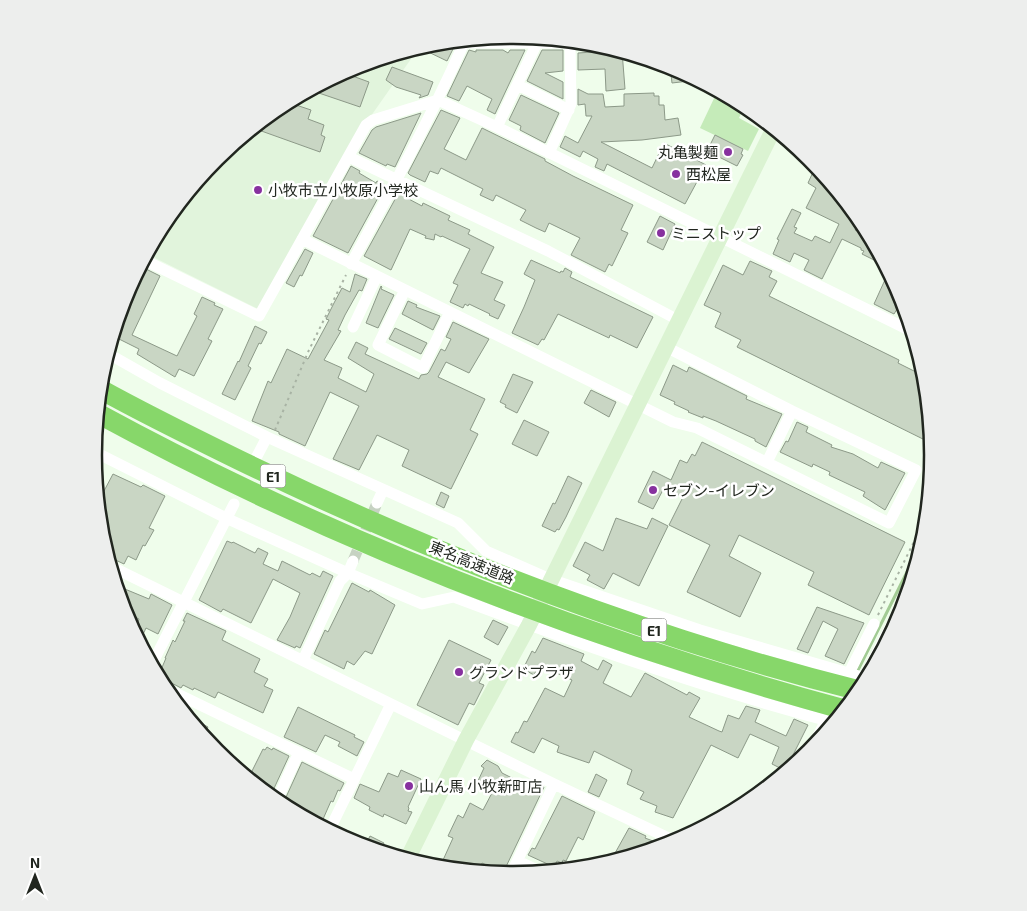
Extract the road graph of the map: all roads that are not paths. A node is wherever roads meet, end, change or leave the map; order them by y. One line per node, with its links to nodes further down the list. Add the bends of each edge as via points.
1 (536, 45): 4 (street)
2 (458, 47): 5 (street)
3 (570, 48): 6 (street, via 572,104)
4 (518, 85): 6 (street); 7 (street)
5 (438, 100): 7 (street); 10 (street, via 373,120 366,125); 11 (street)
6 (569, 110): 9 (street)
7 (497, 127): 9 (street)
8 (771, 135): 12 (street)
9 (549, 153): 12 (street)
10 (349, 157): 11 (street); 13 (street)
11 (397, 181): 15 (street); 19 (street, via 548,251)
12 (721, 236): 19 (street); 20 (street)
13 (302, 239): 14 (street, via 259,316); 15 (street)
14 (150, 263)
15 (351, 264): 16 (street)
16 (377, 276): 17 (street); 21 (street)
17 (405, 290): 18 (street); 18 (street, via 378,345 423,368)
18 (450, 312): 25 (street)
19 (680, 321): 22 (street)
20 (903, 323)
21 (353, 326)
22 (666, 348): 25 (street); 26 (street)
23 (114, 357): 28 (street)
24 (107, 393): 50 (highway, 東名高速道路 / E1, via 280,480 397,533 593,610 774,668)
25 (638, 403): 31 (street, via 673,422 697,428); 39 (street)
26 (792, 411): 31 (street); 31 (street, via 916,470 889,523)
27 (104, 417): 54 (highway, 東名高速道路 / E1, via 271,501 388,554 584,629 675,660)
28 (269, 438): 30 (street); 32 (street)
29 (102, 456): 35 (street)
30 (255, 460)
31 (767, 462)
32 (383, 490): 33 (street); 39 (street, via 458,523 486,550)
33 (377, 503)
34 (234, 504): 35 (street)
35 (228, 519): 38 (street); 40 (street)
36 (353, 561): 38 (street)
37 (119, 570): 40 (street)
38 (348, 574): 42 (street, via 422,604 454,597); 46 (street, via 340,581)
39 (550, 579): 42 (street); 43 (street)
40 (184, 602): 45 (street); 46 (street)
41 (874, 624): 47 (street)
42 (528, 625): 48 (street); 56 (street)
43 (700, 630): 44 (street); 48 (street)
44 (771, 652): 47 (street); 52 (street)
45 (155, 658)
46 (303, 660): 53 (street)
47 (849, 673): 49 (street)
48 (680, 678): 52 (street)
49 (859, 679)
50 (858, 681)
51 (179, 694): 57 (street)
52 (757, 702): 55 (street)
53 (391, 704): 56 (street); 58 (street)
54 (838, 708)
55 (828, 720)
56 (466, 740): 59 (street); 63 (street)
57 (299, 752): 58 (street); 60 (street)
58 (354, 779): 61 (street)
59 (554, 784): 62 (street); 64 (street)
60 (280, 794)
61 (331, 825)
62 (668, 837)
63 (410, 854)
64 (518, 861): 65 (street); 66 (street)
65 (529, 866)
66 (515, 867)

